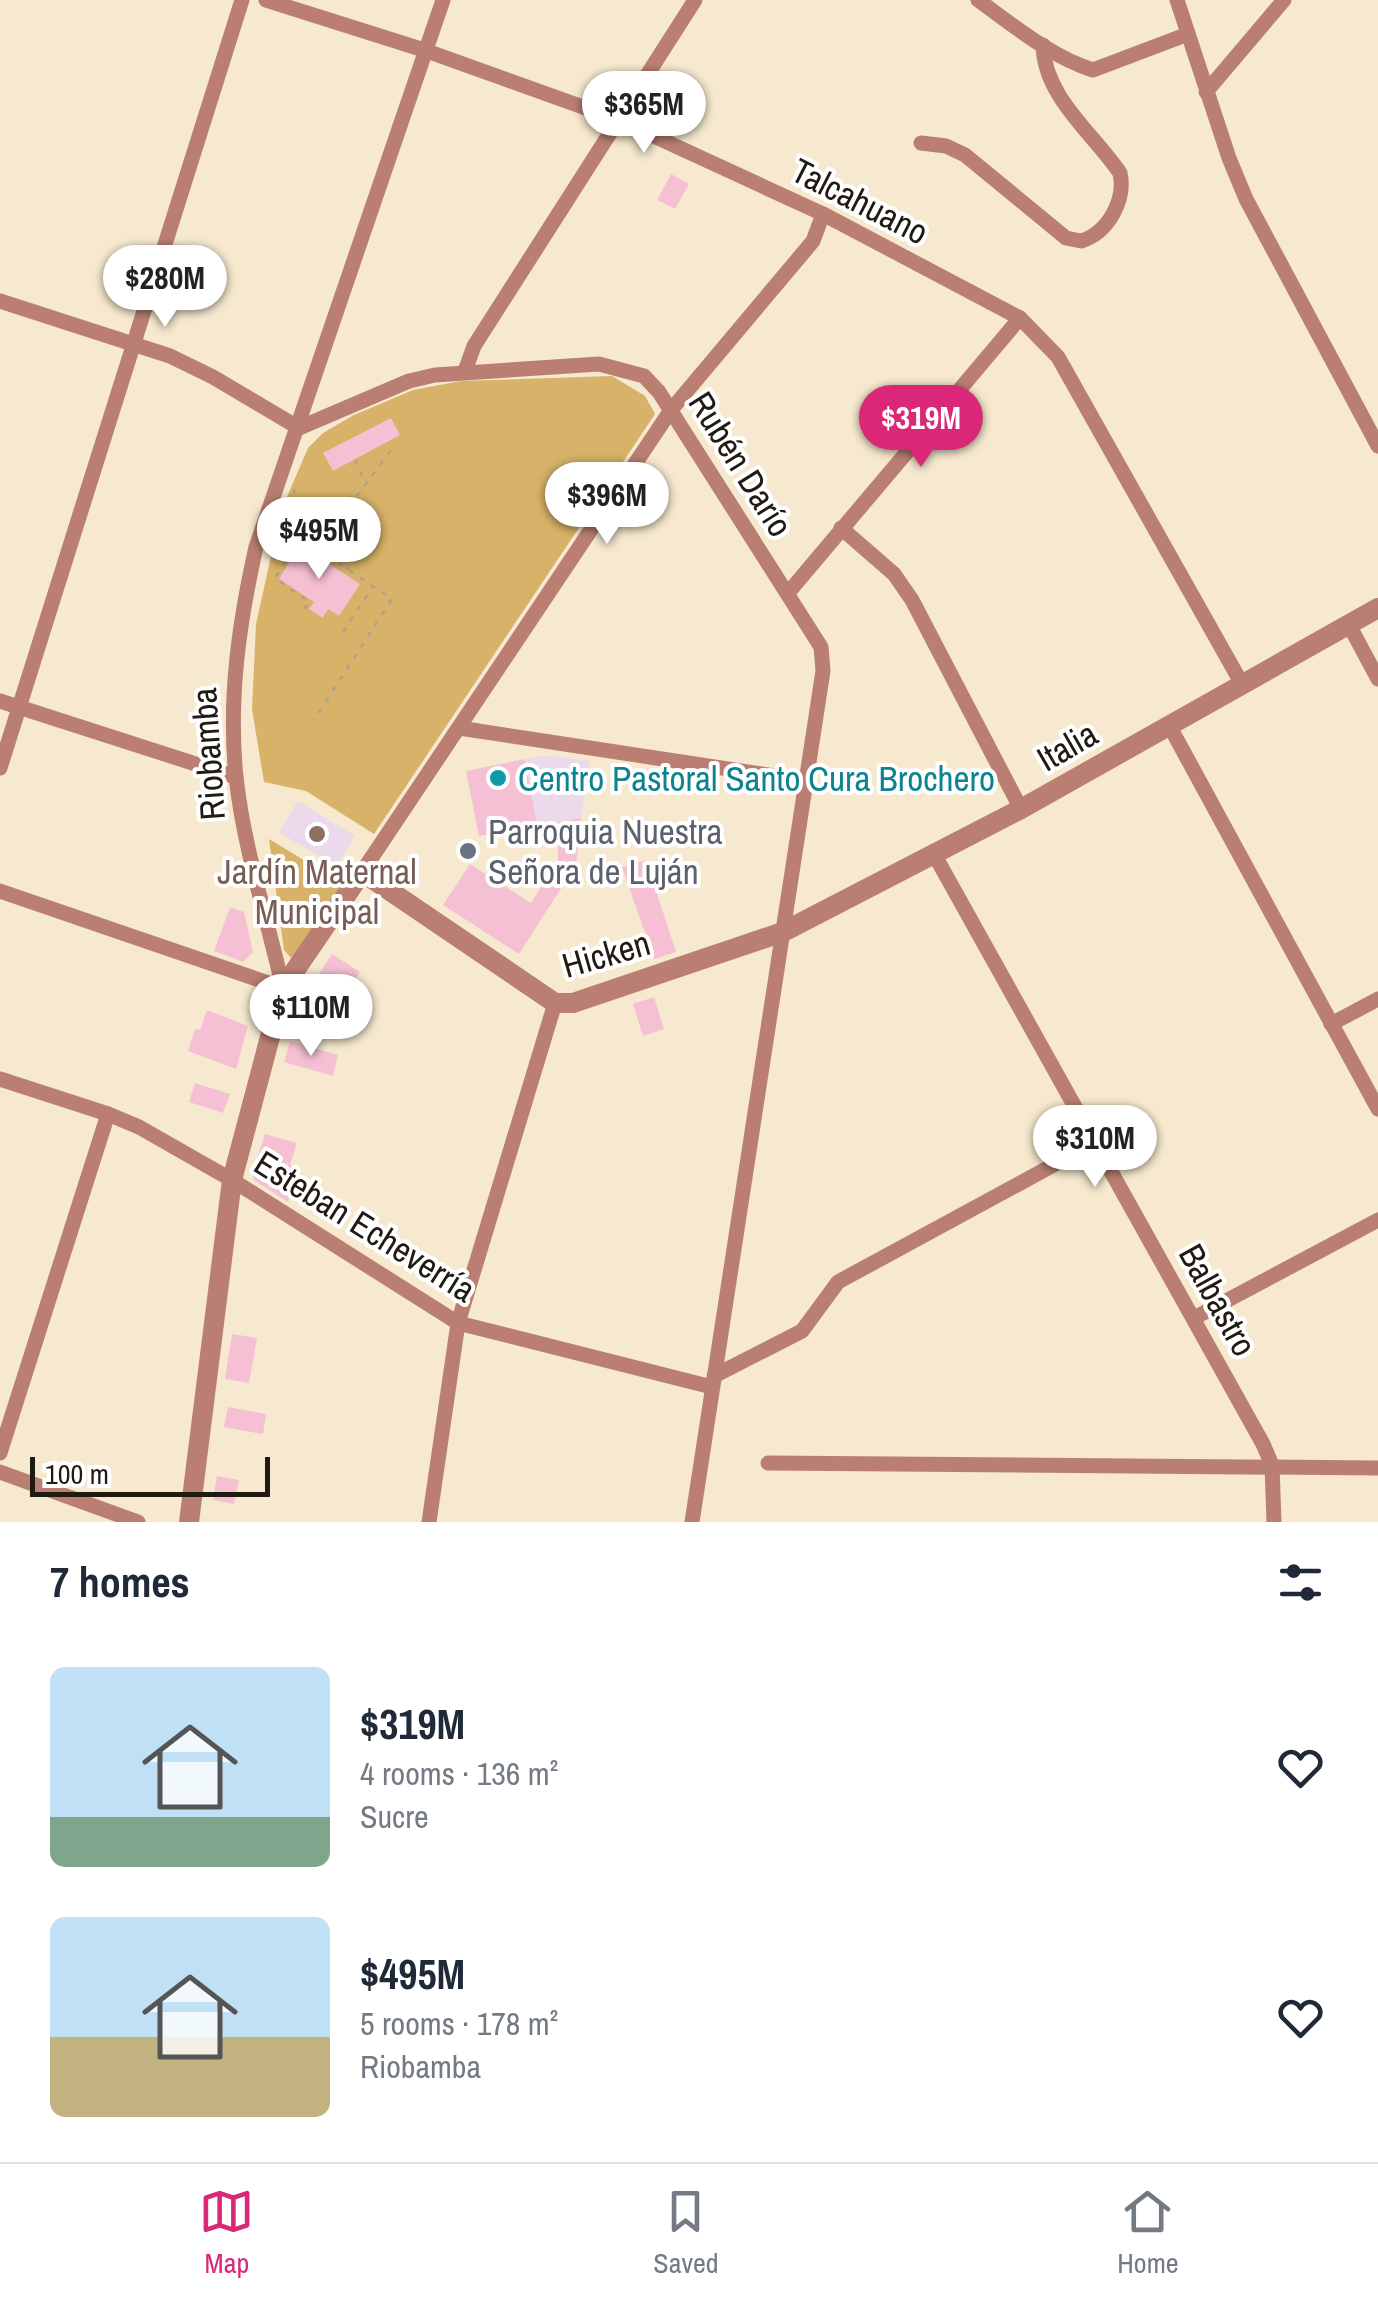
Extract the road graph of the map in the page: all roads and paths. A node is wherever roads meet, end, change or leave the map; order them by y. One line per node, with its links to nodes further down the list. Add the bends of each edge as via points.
1 (242, 0): 17 (street)
2 (266, 0): 10 (street, Talcahuano)
3 (443, 0): 10 (street, Riobamba)
4 (695, 0): 12 (street)
5 (978, 0): 9 (street)
6 (1176, 0): 8 (street)
7 (1284, 0): 11 (street)
8 (1188, 34): 9 (street, via 1093,70); 11 (street)
9 (1043, 45): 13 (street, via 1048,77 1120,174 1119,205 1100,230 1081,241 1066,238 965,155)
10 (424, 50): 12 (street, Talcahuano); 20 (street, Riobamba)
11 (1206, 92): 22 (street, via 1246,199)
12 (619, 120): 14 (street, Talcahuano); 18 (street, via 474,346)
13 (922, 143)
14 (823, 214): 16 (street, Talcahuano); 19 (street, via 813,240)
15 (0, 300): 17 (street)
16 (1020, 318): 28 (street); 41 (street, Talcahuano, via 1058,358)
17 (134, 343): 20 (street, via 214,377); 43 (street)
18 (465, 371): 19 (street, Rubén Darío, via 599,364 626,369 644,376); 20 (street, Rubén Darío, via 409,381)
19 (671, 410): 33 (street, Rubén Darío); 46 (street)
20 (299, 428): 48 (street, Riobamba, via 243,603)
21 (394, 445): 24 (path)
22 (1378, 446)
23 (355, 460): 24 (path)
24 (366, 483): 25 (path)
25 (340, 518): 26 (path); 29 (path)
26 (314, 522): 27 (path, via 295,512); 30 (path)
27 (282, 524)
28 (841, 528): 33 (street); 50 (street, via 894,574 912,600)
29 (343, 542): 30 (path); 31 (path)
30 (316, 548): 31 (path); 37 (path, via 301,538 275,578 309,602)
31 (348, 570): 32 (path)
32 (373, 586): 35 (path); 44 (path, via 392,599)
33 (788, 593): 49 (street, Rubén Darío, via 823,657)
34 (352, 602): 35 (path)
35 (360, 608): 38 (path, via 345,629)
36 (1378, 608): 39 (street, Italia)
37 (304, 609)
38 (339, 622)
39 (1348, 623): 40 (street); 41 (street, Italia)
40 (1378, 679)
41 (1242, 684): 45 (street, Italia)
42 (0, 701): 43 (street)
43 (19, 707): 47 (street); 48 (street)
44 (314, 720)
45 (1169, 725): 50 (street, Italia); 58 (street)
46 (460, 728): 49 (street); 52 (street)
47 (0, 768)
48 (236, 776): 55 (street, Riobamba)
49 (807, 781): 54 (street, Rubén Darío)
50 (1021, 809): 51 (street, Italia)
51 (934, 854): 54 (street, Italia); 62 (street, Balbastro)
52 (362, 872): 55 (street); 57 (street, Hicken)
53 (0, 891): 55 (street)
54 (783, 932): 57 (street, Hicken, via 573,1003); 67 (street, Rubén Darío)
55 (284, 988): 63 (street, Riobamba)
56 (1378, 999): 58 (street)
57 (555, 1003): 66 (street)
58 (1331, 1024): 60 (street)
59 (0, 1079): 61 (street, Esteban Echeverría)
60 (1378, 1109)
61 (108, 1114): 63 (street, Esteban Echeverría); 68 (street)
62 (1094, 1143): 65 (street, Balbastro); 67 (street, via 838,1282 802,1330)
63 (232, 1180): 66 (street, Esteban Echeverría); 74 (street, Riobamba)
64 (1378, 1220): 65 (street)
65 (1194, 1318): 70 (street, Balbastro)
66 (458, 1323): 67 (street, Esteban Echeverría); 75 (street)
67 (713, 1382): 76 (street, Rubén Darío)
68 (0, 1453)
69 (768, 1462): 70 (street)
70 (1272, 1465): 71 (street); 77 (street, Balbastro)
71 (1378, 1468)
72 (0, 1472): 73 (street)
73 (138, 1522)
74 (189, 1522)
75 (430, 1522)
76 (692, 1522)
77 (1274, 1522)

